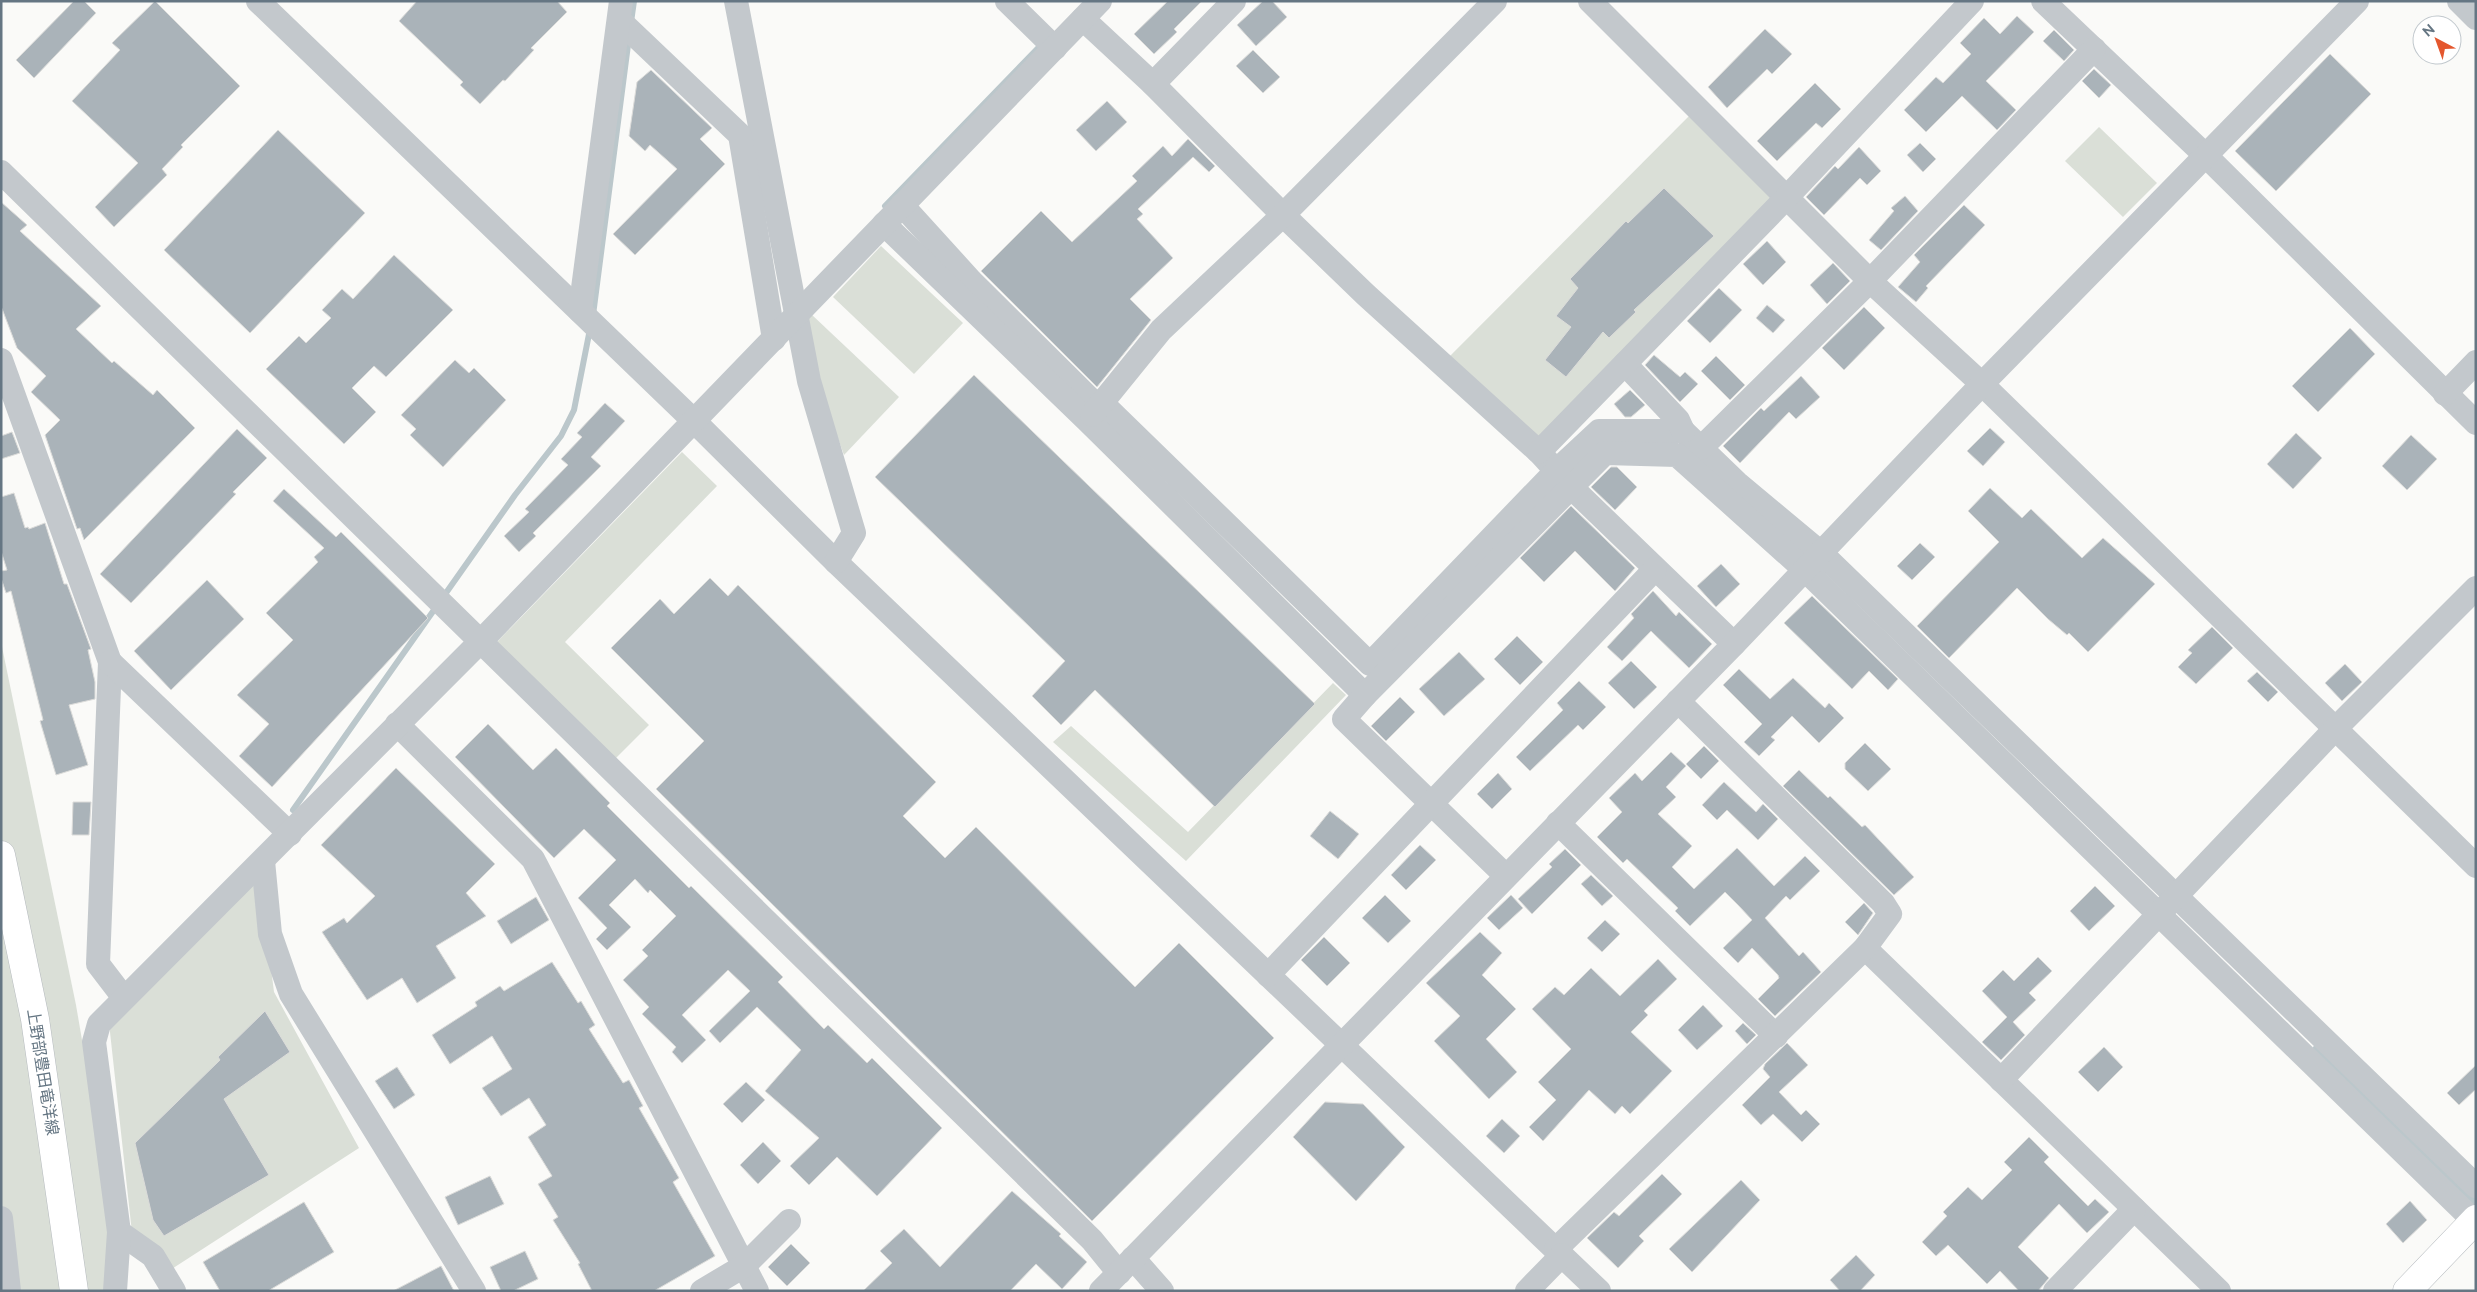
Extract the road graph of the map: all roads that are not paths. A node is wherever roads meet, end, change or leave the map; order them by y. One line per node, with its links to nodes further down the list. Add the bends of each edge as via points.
1 (258, 1): 25 (street)
2 (736, 1): 26 (street)
3 (1007, 1): 15 (street)
4 (1100, 1): 13 (street)
5 (1234, 1): 17 (street)
6 (1495, 1): 22 (street)
7 (1590, 1): 20 (street)
8 (1972, 1): 20 (street)
9 (2043, 1): 16 (street)
10 (2357, 1): 18 (street)
11 (2459, 1): 14 (street)
12 (620, 11): 25 (street); 27 (street, via 740,135)
13 (1083, 18): 15 (street); 17 (street)
14 (2476, 18)
15 (1055, 48): 21 (street)
16 (2094, 49): 18 (street); 24 (street)
17 (1153, 84): 22 (street)
18 (2205, 155): 31 (street); 32 (street)
19 (1, 172): 45 (street)
20 (1787, 197): 24 (street); 30 (street)
21 (902, 205): 23 (street); 33 (street, via 971,281 1091,400)
22 (1283, 215): 33 (street, via 1161,330); 38 (street)
23 (884, 224): 26 (street); 33 (street)
24 (1870, 281): 31 (street); 37 (street)
25 (580, 311): 34 (street)
26 (795, 318): 27 (street); 41 (street, via 809,381 854,533)
27 (774, 339): 34 (street)
28 (1, 360): 47 (street)
29 (2476, 362): 32 (street)
30 (1625, 364): 36 (street, via 1678,420); 38 (street)
31 (1982, 384): 40 (street); 51 (street)
32 (2445, 394): 35 (street)
33 (1095, 412): 39 (street, via 1370,664); 48 (street)
34 (693, 420): 41 (street); 45 (street)
35 (2476, 423)
36 (1683, 431): 37 (street); 39 (street, via 1599,431)
37 (1701, 448): 40 (street, via 1737,483)
38 (1538, 452): 39 (street)
39 (1564, 479): 42 (street); 43 (street, via 1605,453 1677,455); 48 (street)
40 (1821, 553): 43 (street); 59 (street)
41 (836, 562): 61 (street)
42 (1656, 569): 46 (street); 52 (street)
43 (1804, 570): 46 (street); 59 (street)
44 (2476, 588): 51 (street)
45 (480, 642): 50 (street); 73 (street, via 1092,1240)
46 (1734, 644): 49 (street)
47 (110, 662): 54 (street); 62 (street, via 98,964)
48 (1365, 695): 52 (street, via 1344,719)
49 (1678, 701): 53 (street); 60 (street, via 1883,903 1890,914)
50 (397, 724): 54 (street); 74 (street, via 533,859)
51 (2335, 729): 57 (street); 59 (street)
52 (1431, 803): 58 (street); 61 (street)
53 (1558, 823): 58 (street); 63 (street)
54 (290, 834): 56 (street)
55 (1, 856): 76 (main road, 上野部豊田竜洋線, via 35,1019)
56 (263, 861): 62 (street); 79 (street, via 270,934 291,994)
57 (2476, 866)
58 (1506, 876): 64 (street)
59 (2167, 906): 65 (street); 66 (street); 70 (street)
60 (1865, 948): 63 (street); 65 (street)
61 (1268, 975): 64 (street)
62 (124, 998): 71 (street, via 99,1024 94,1042)
63 (1776, 1036): 72 (street)
64 (1342, 1046): 72 (street); 73 (street)
65 (2001, 1080): 67 (street)
66 (2476, 1186)
67 (2134, 1209): 86 (street); 87 (street)
68 (1, 1218): 75 (street)
69 (789, 1221): 74 (street)
70 (2474, 1224): 88 (main road)
71 (118, 1232): 77 (street); 78 (street, via 153,1256)
72 (1559, 1252): 84 (street); 85 (street)
73 (1126, 1265): 82 (street); 83 (street)
74 (744, 1266): 80 (street); 81 (street)
75 (9, 1291)
76 (74, 1291)
77 (115, 1291)
78 (174, 1291)
79 (474, 1291)
80 (702, 1291)
81 (757, 1291)
82 (1101, 1291)
83 (1162, 1291)
84 (1527, 1291)
85 (1599, 1291)
86 (2055, 1291)
87 (2219, 1291)
88 (2407, 1291)

